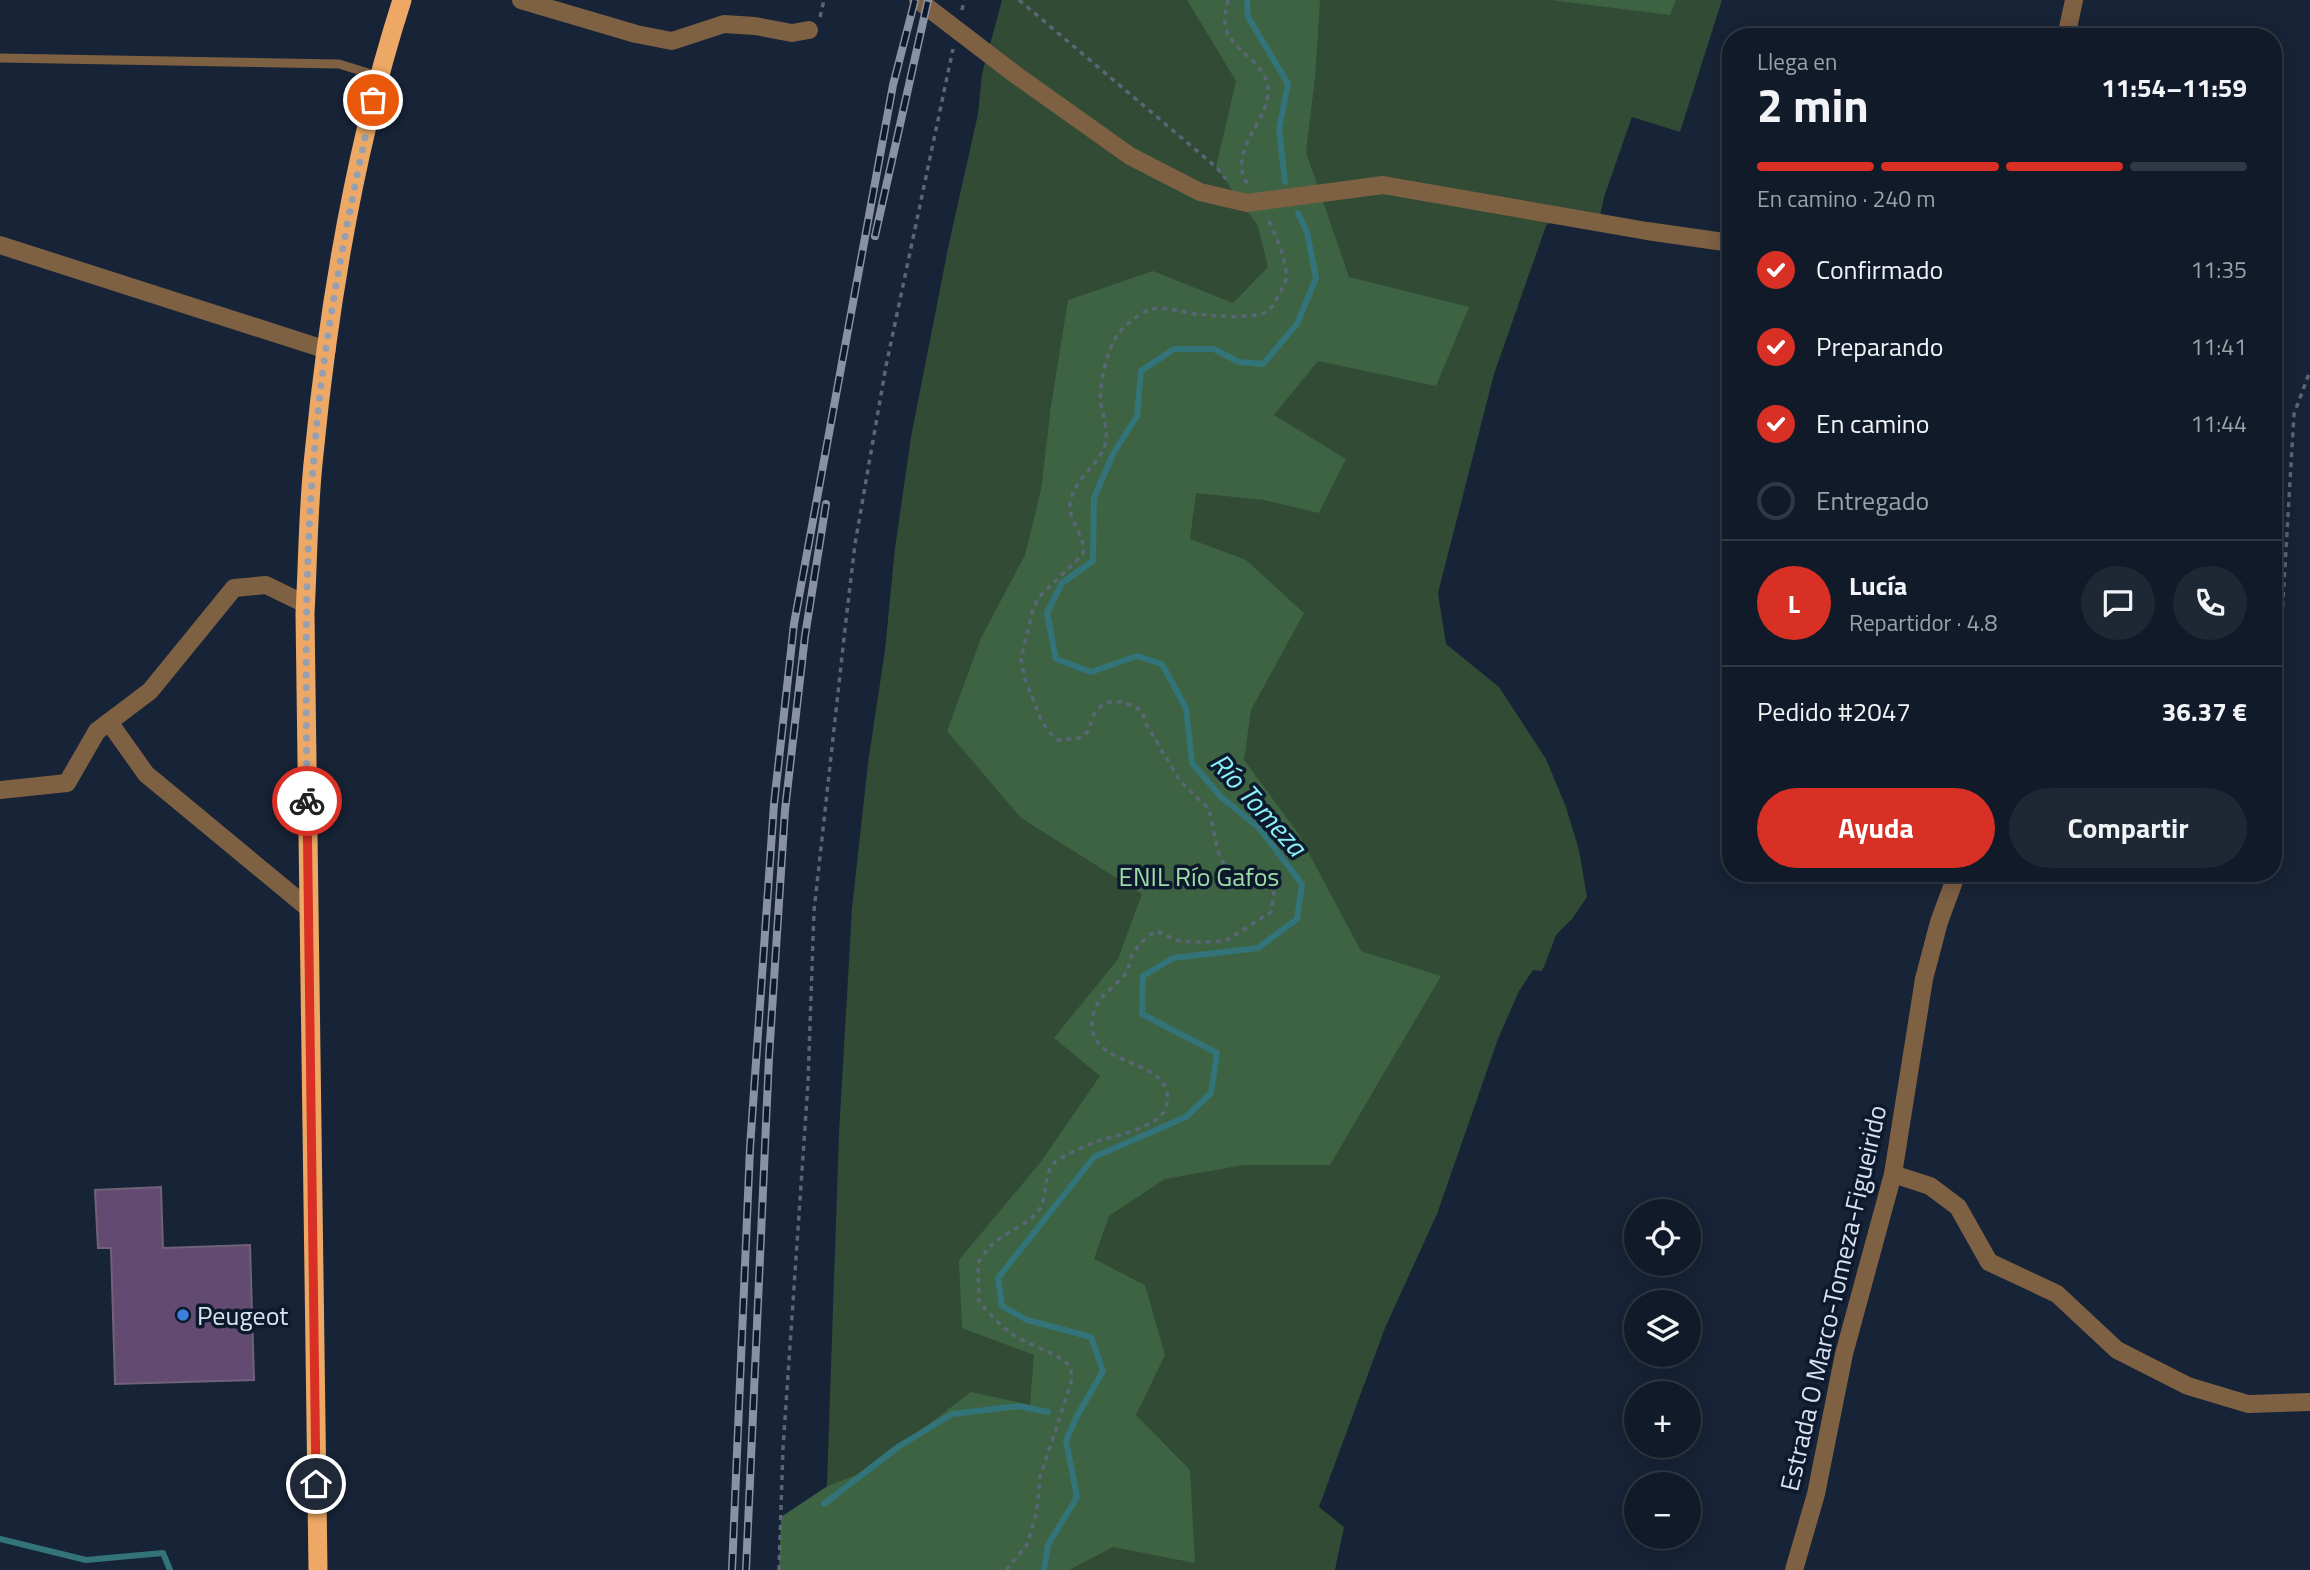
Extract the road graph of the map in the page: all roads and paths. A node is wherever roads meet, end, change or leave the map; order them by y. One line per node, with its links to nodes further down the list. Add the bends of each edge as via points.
1 (402, 0): 13 (highway)
2 (521, 0): 10 (street, via 672,41 724,24 792,33)
3 (918, 0): 14 (street, via 1130,156 1200,192)
4 (964, 0): 8 (path)
5 (1019, 0): 14 (path)
6 (1228, 0): 14 (path, via 1225,23 1230,38 1259,67 1268,90 1241,166)
7 (2074, 0): 9 (street)
8 (961, 13)
9 (2068, 28)
10 (809, 30)
11 (955, 38): 28 (path, via 886,366 846,620 814,911)
12 (0, 58): 13 (lane, via 339,64)
13 (378, 76): 17 (highway, via 343,241)
14 (1254, 202): 15 (street, via 1383,185); 29 (path, via 1278,244 1284,286 1271,309 1259,315 1216,317 1149,310 1116,338 1100,400 1107,439 1070,503 1083,554 1038,598 1021,658 1039,715 1058,740 1079,738 1089,731 1098,706 1108,702 1130,704 1142,711 1180,781 1209,809 1227,872 1275,884 1271,912 1227,940 1187,942 1156,931 1141,942 1126,974 1095,1009 1094,1030 1108,1053 1150,1070 1164,1082 1166,1110 1160,1119 1092,1143 1054,1163 1038,1211 995,1242 978,1263 979,1301 1003,1328 1071,1368 1071,1383 1040,1477 1027,1545)
15 (1722, 242)
16 (0, 245): 17 (street)
17 (327, 350): 19 (highway, via 314,455)
18 (2310, 371): 20 (path, via 2294,414)
19 (305, 604): 21 (street, via 266,585 234,588 150,691); 24 (highway)
20 (2282, 617)
21 (109, 722): 22 (street, via 97,731 67,783); 24 (street, via 146,774)
22 (0, 790)
23 (1954, 882): 25 (street, Estrada O Marco-Tomeza-Figueirido, via 1924,979)
24 (309, 908): 27 (highway)
25 (1893, 1174): 26 (street, via 1930,1186 1958,1207 1989,1262 2057,1294 2117,1350 2188,1386 2248,1404); 30 (street, Estrada O Marco-Tomeza-Figueirido, via 1844,1354 1816,1494)
26 (2310, 1402)
27 (318, 1570)
28 (779, 1570)
29 (1006, 1570)
30 (1794, 1570)

